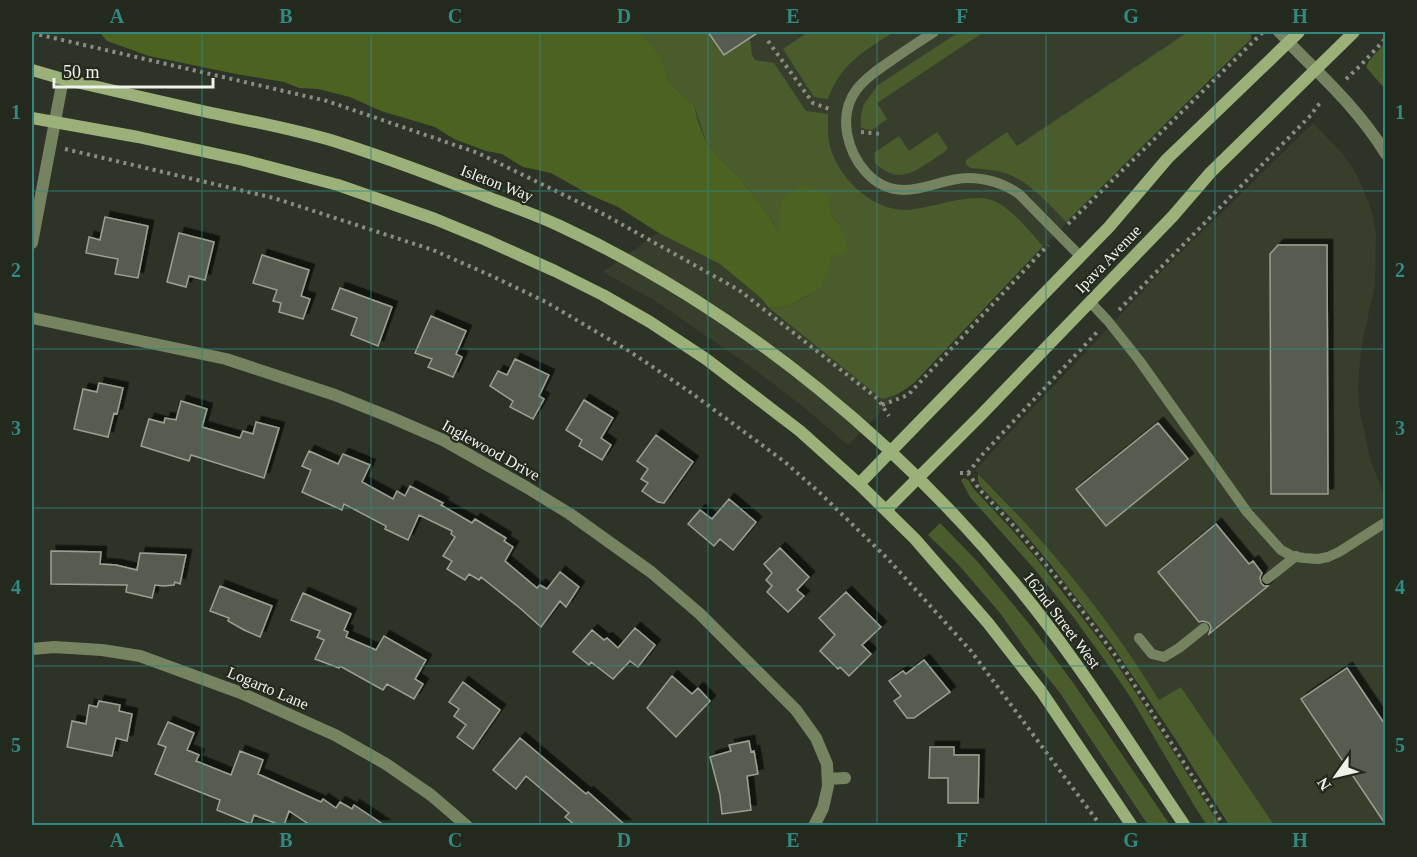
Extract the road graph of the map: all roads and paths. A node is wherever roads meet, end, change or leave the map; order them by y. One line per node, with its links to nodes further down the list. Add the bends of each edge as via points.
1 (934, 32): 18 (lane, via 869,75 853,94 846,126 856,161 872,178 899,189 965,178 1008,186)
2 (1263, 32): 18 (path)
3 (1278, 32): 8 (lane)
4 (1299, 32): 8 (main road, Ipava Avenue)
5 (1354, 32): 9 (main road, Ipava Avenue)
6 (1386, 38): 12 (path)
7 (768, 41): 13 (path, via 813,103)
8 (1288, 42): 9 (street); 20 (main road, Ipava Avenue, via 1167,159)
9 (1316, 69): 12 (street); 21 (main road, Ipava Avenue, via 1210,173)
10 (32, 70): 11 (main road, Isleton Way)
11 (63, 79): 15 (street); 25 (main road, Isleton Way, via 334,141 558,225 698,302 801,375)
12 (1336, 90): 17 (street); 23 (path)
13 (832, 110)
14 (32, 118): 15 (main road)
15 (55, 123): 16 (street); 29 (main road, via 138,137 338,185 435,219 555,271 650,322 706,359 800,431)
16 (50, 146): 19 (street); 41 (path, via 274,198 433,250 546,302 638,357 785,462 888,559 971,651)
17 (1386, 154)
18 (1059, 234): 20 (lane); 24 (path, via 908,394 882,405)
19 (32, 243)
20 (1081, 257): 25 (main road, Ipava Avenue)
21 (1089, 302): 23 (lane); 28 (main road, Ipava Avenue)
22 (32, 318): 38 (street, Inglewood Drive, via 226,359 335,395 443,440 526,487 651,572 700,614 805,722 827,764)
23 (1108, 321): 27 (path); 32 (lane, via 1247,512 1281,550)
24 (889, 416)
25 (891, 452): 28 (main road, 162nd Street West); 29 (main road, Ipava Avenue)
26 (960, 472): 27 (path)
27 (968, 473): 44 (path, via 1066,589 1118,659)
28 (919, 477): 30 (main road, Ipava Avenue); 43 (main road, 162nd Street West, via 1032,606)
29 (860, 484): 30 (main road)
30 (886, 510): 42 (main road, via 953,582 1022,667)
31 (1386, 522): 32 (lane, via 1328,557)
32 (1296, 556): 33 (lane)
33 (1267, 579)
34 (1204, 628): 35 (lane, via 1164,657 1152,654)
35 (1139, 638)
36 (32, 649): 39 (street, Logarto Lane, via 102,650 140,656 241,693 335,735 386,764)
37 (845, 778): 38 (street)
38 (828, 779): 40 (street, Inglewood Drive, via 823,808)
39 (467, 825)
40 (814, 825)
41 (1101, 825)
42 (1132, 825)
43 (1185, 825)
44 (1224, 825)

